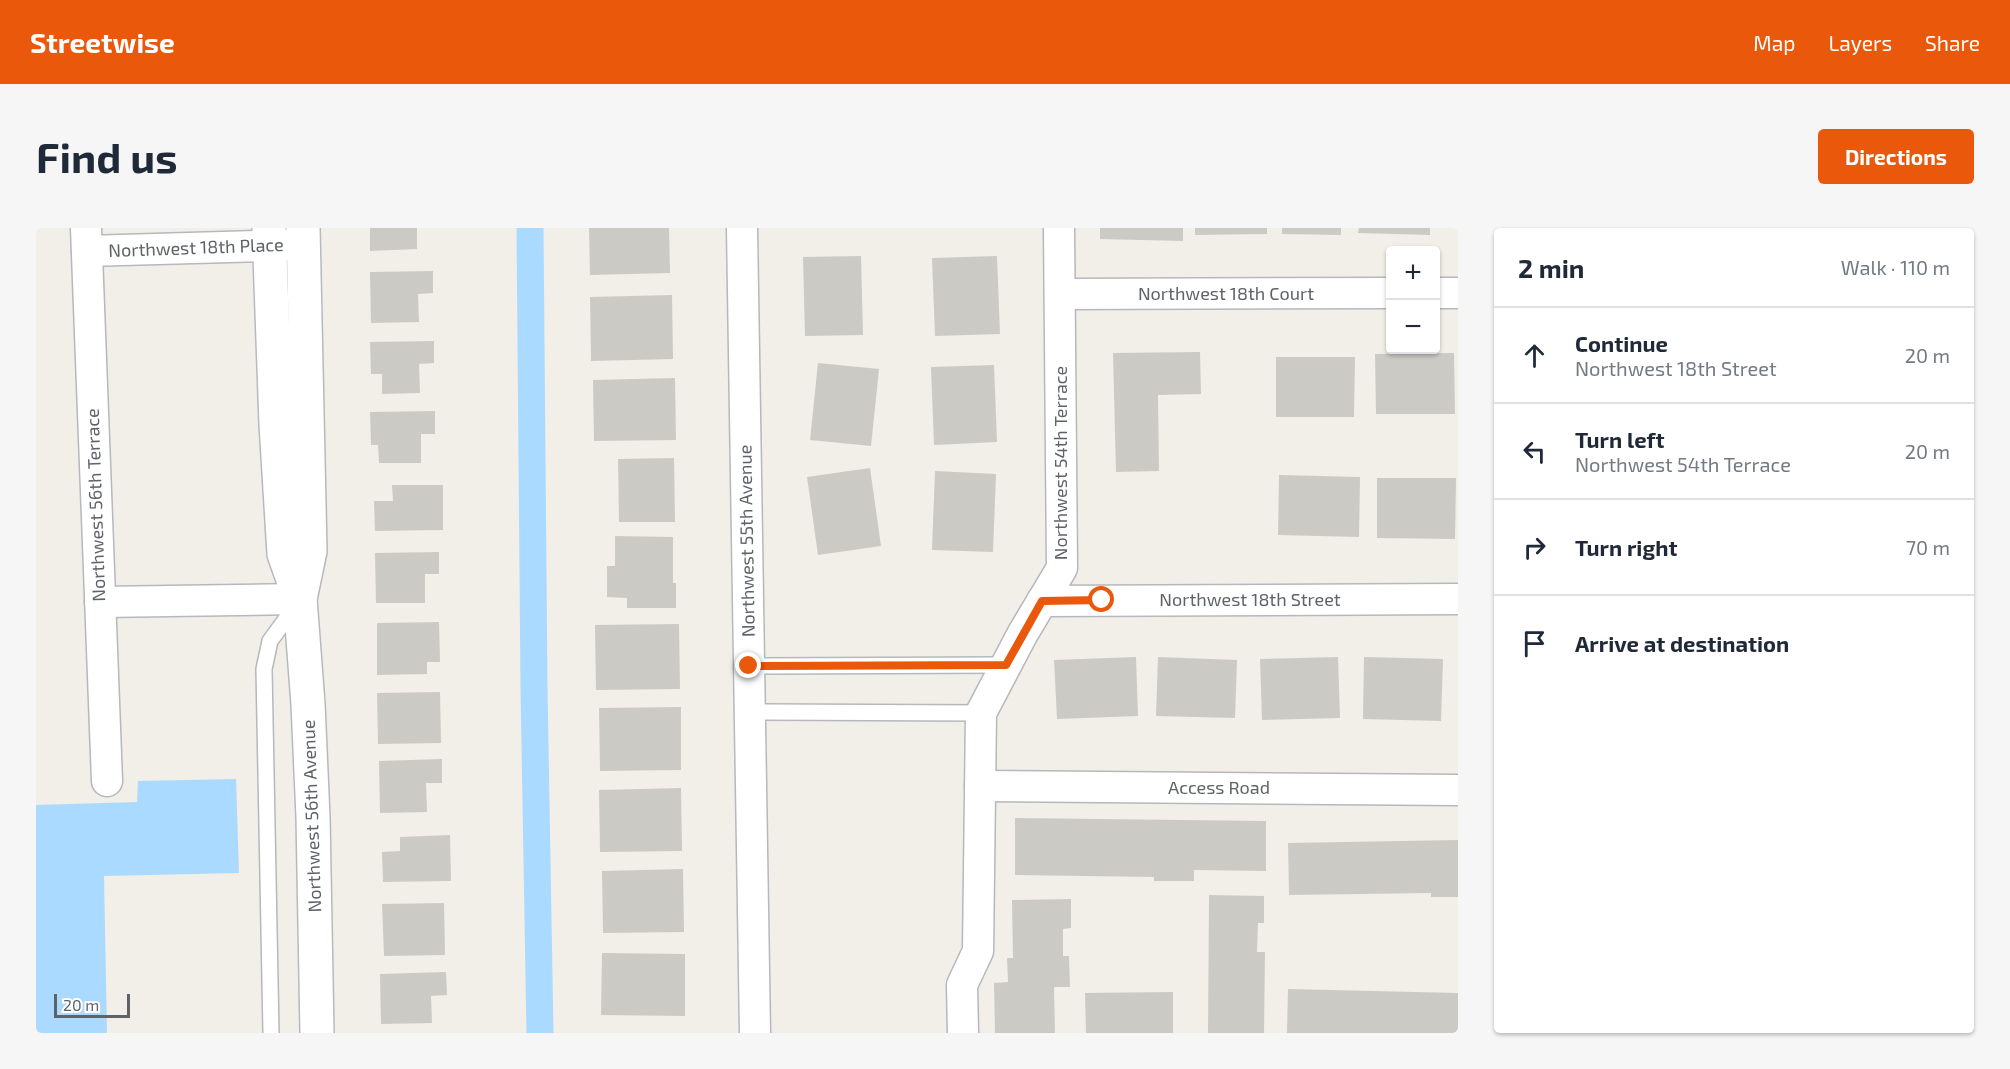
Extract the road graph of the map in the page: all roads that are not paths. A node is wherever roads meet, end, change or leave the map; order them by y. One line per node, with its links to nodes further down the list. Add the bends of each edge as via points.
1 (742, 228): 15 (street, Northwest 55th Avenue)
2 (1059, 228): 9 (street, Northwest 54th Terrace)
3 (304, 236): 4 (street, Northwest 18th Place); 10 (street, Northwest 56th Avenue, via 310,551)
4 (269, 237): 5 (street, Northwest 18th Place); 10 (street, Northwest 56th Avenue, via 284,554)
5 (87, 239): 13 (street, Northwest 56th Terrace)
6 (1386, 293): 9 (street, Northwest 18th Court)
7 (1440, 293): 8 (street)
8 (1458, 293)
9 (1061, 294): 12 (street, Northwest 54th Terrace, via 1062,568)
10 (300, 599): 13 (street); 21 (lane, via 270,641 264,669); 22 (street, Northwest 56th Avenue, via 313,817)
11 (1458, 599): 12 (street, Northwest 18th Street)
12 (1042, 601): 14 (street, Northwest 54th Terrace)
13 (100, 602): 18 (street, Northwest 56th Terrace)
14 (1006, 665): 15 (lane); 17 (street, Northwest 54th Terrace)
15 (749, 666): 16 (street, Northwest 55th Avenue)
16 (750, 712): 17 (lane); 23 (street, Northwest 55th Avenue)
17 (981, 713): 19 (street, Northwest 54th Terrace)
18 (106, 782)
19 (980, 786): 20 (street, Access Road); 24 (street, Northwest 54th Terrace, via 978,951 962,985)
20 (1458, 790)
21 (271, 1033)
22 (316, 1033)
23 (755, 1033)
24 (963, 1033)

